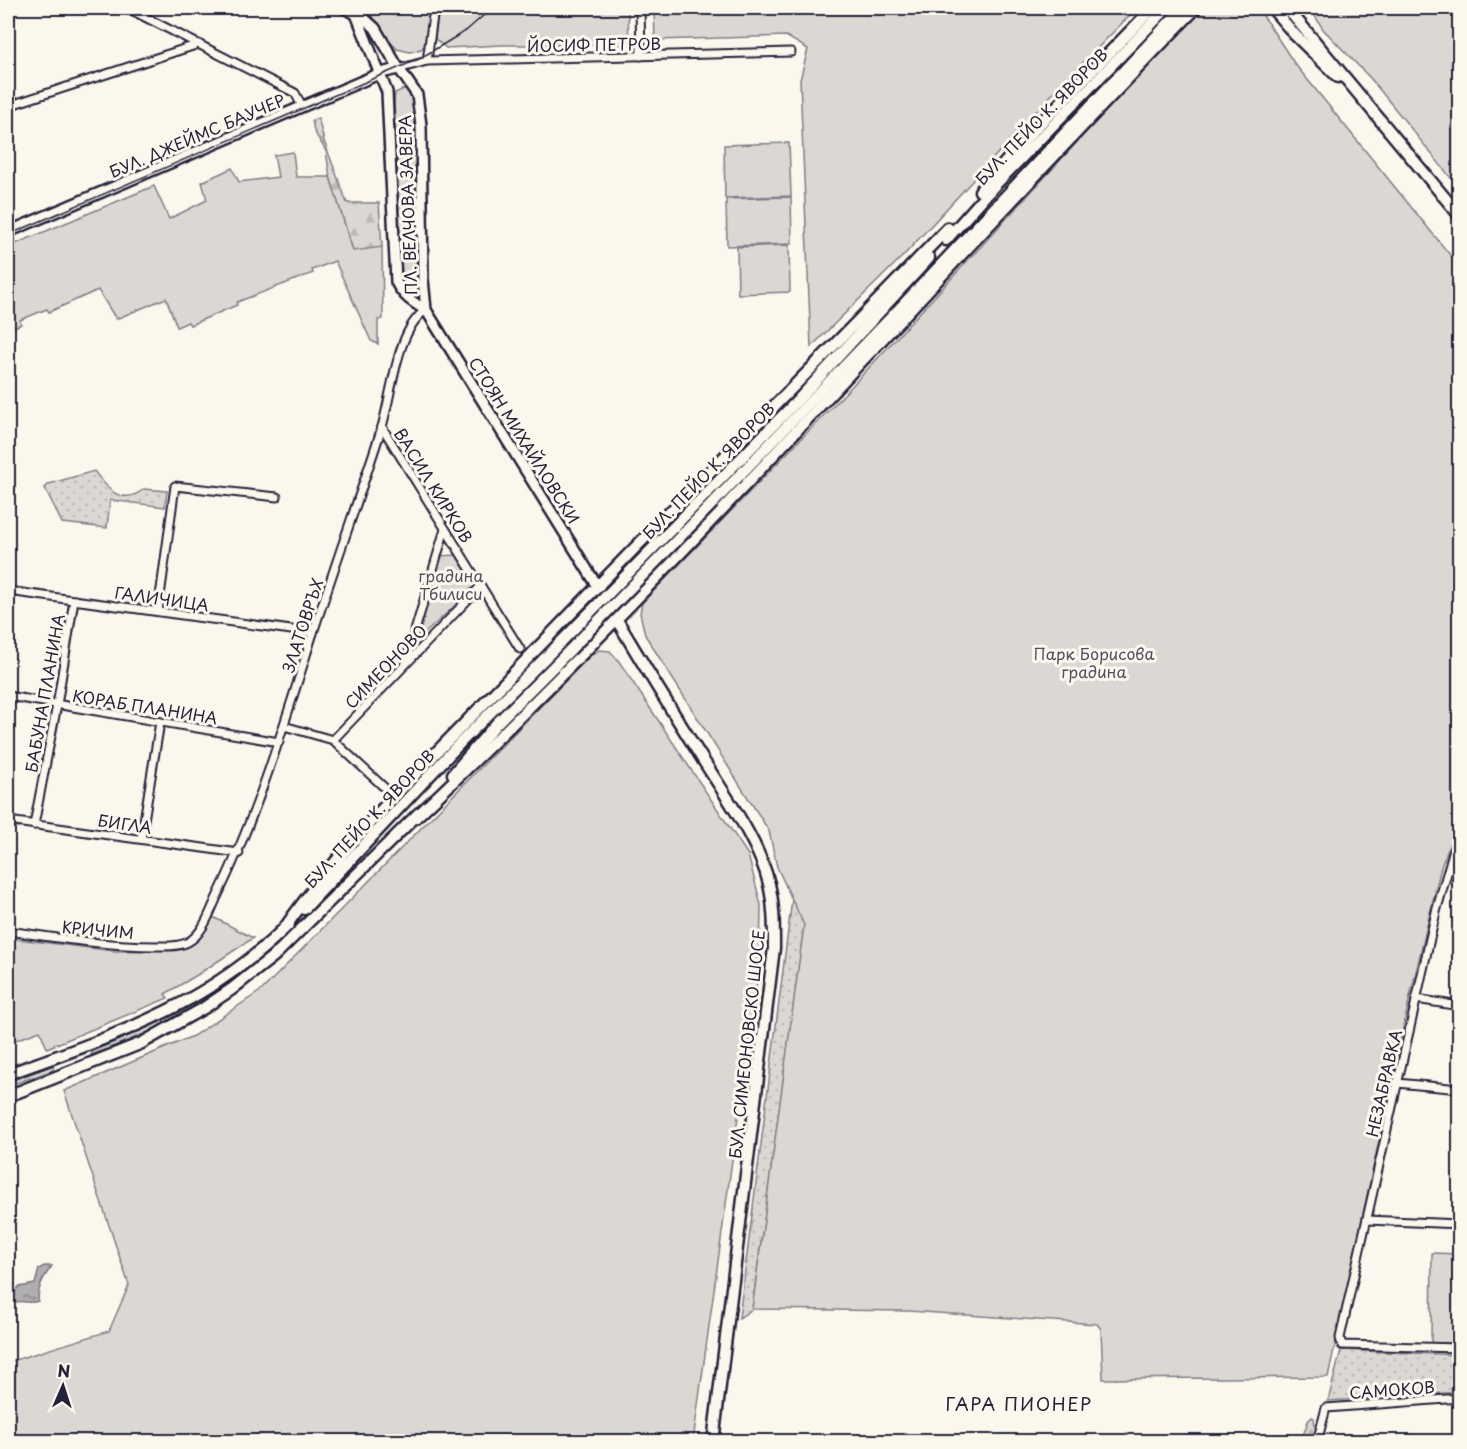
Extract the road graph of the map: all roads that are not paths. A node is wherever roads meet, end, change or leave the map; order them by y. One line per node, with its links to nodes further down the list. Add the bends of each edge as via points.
1 (127, 8): 12 (street)
2 (344, 8): 11 (street, ПЛ. ВЕЛЧОВА ЗАВЕРА)
3 (434, 8): 15 (street)
4 (640, 8): 14 (street)
5 (1153, 8): 22 (main road, via 1034,130)
6 (1167, 8): 25 (main road, БУЛ. ПЕЙО К. ЯВОРОВ, via 994,186)
7 (1183, 8): 26 (main road, БУЛ. ПЕЙО К. ЯВОРОВ)
8 (1196, 8): 24 (main road)
9 (1272, 8): 18 (main road, via 1316,57)
10 (1287, 8): 18 (main road)
11 (358, 10): 16 (street, ПЛ. ВЕЛЧОВА ЗАВЕРА, via 375,28); 17 (street, ПЛ. ВЕЛЧОВА ЗАВЕРА)
12 (199, 44): 19 (street); 20 (street, via 295,93)
13 (791, 52): 14 (street, ЙОСИФ ПЕТРОВ)
14 (640, 56): 15 (street, ЙОСИФ ПЕТРОВ)
15 (427, 62): 16 (street, ЙОСИФ ПЕТРОВ)
16 (398, 69): 17 (street, БУЛ. ДЖЕЙМС БАУЧЕР); 27 (street, ПЛ. ВЕЛЧОВА ЗАВЕРА, via 417,95 421,125)
17 (381, 73): 20 (street, БУЛ. ДЖЕЙМС БАУЧЕР); 27 (street, ПЛ. ВЕЛЧОВА ЗАВЕРА, via 389,116 396,282 401,292)
18 (1361, 97): 21 (main road)
19 (8, 106)
20 (302, 106): 23 (street, БУЛ. ДЖЕЙМС БАУЧЕР)
21 (1460, 216)
22 (948, 228): 25 (main road); 28 (main road)
23 (8, 232)
24 (968, 247): 26 (main road); 29 (main road)
25 (893, 298): 28 (main road); 32 (main road, БУЛ. ПЕЙО К. ЯВОРОВ)
26 (902, 306): 29 (main road); 32 (main road, БУЛ. ПЕЙО К. ЯВОРОВ)
27 (426, 310): 30 (street, ЗЛАТОВРЪХ, via 412,322 404,338); 35 (street, СТОЯН МИХАЙЛОВСКИ)
28 (791, 388): 35 (main road)
29 (814, 413): 39 (main road)
30 (382, 427): 33 (street, ВАСИЛ КИРКОВ); 40 (street, ЗЛАТОВРЪХ)
31 (277, 497): 38 (street, via 175,486)
32 (709, 499): 41 (main road, БУЛ. ПЕЙО К. ЯВОРОВ, bridge)
33 (445, 529): 34 (street, ВАСИЛ КИРКОВ); 43 (street)
34 (482, 586): 42 (street, ВАСИЛ КИРКОВ); 43 (street, СИМЕОНОВО)
35 (598, 586): 39 (main road, БУЛ. СИМЕОНОВСКО ШОСЕ); 57 (main road, via 362,833 310,891)
36 (8, 591): 37 (street, ГАЛИЧИЦА)
37 (74, 600): 38 (street, ГАЛИЧИЦА); 45 (street, БАБУНА ПЛАНИНА)
38 (158, 611): 40 (street, ГАЛИЧИЦА)
39 (616, 619): 51 (main road); 70 (main road, БУЛ. СИМЕОНОВСКО ШОСЕ, via 735,811 762,861 770,885 773,957)
40 (314, 633): 47 (street, ЗЛАТОВРЪХ)
41 (566, 646): 51 (main road, БУЛ. ПЕЙО К. ЯВОРОВ); 57 (main road, БУЛ. ПЕЙО К. ЯВОРОВ, via 461,742)
42 (520, 649)
43 (405, 664): 48 (street, СИМЕОНОВО)
44 (8, 696): 45 (street, КОРАБ ПЛАНИНА)
45 (57, 705): 46 (street, КОРАБ ПЛАНИНА); 53 (street, БАБУНА ПЛАНИНА)
46 (160, 722): 49 (street, КОРАБ ПЛАНИНА); 55 (street)
47 (284, 726): 48 (street); 49 (street, ЗЛАТОВРЪХ)
48 (333, 740): 50 (street)
49 (279, 742): 56 (street, ЗЛАТОВРЪХ)
50 (387, 790)
51 (415, 818): 65 (main road, БУЛ. ПЕЙО К. ЯВОРОВ, via 275,955 232,989 166,1031)
52 (8, 821): 53 (street, БИГЛА)
53 (34, 825): 55 (street, БИГЛА)
54 (1460, 828): 60 (street, НЕЗАБРАВКА)
55 (141, 839): 56 (street, БИГЛА)
56 (239, 853): 59 (street, ЗЛАТОВРЪХ, via 205,923)
57 (284, 929): 62 (main road, БУЛ. ПЕЙО К. ЯВОРОВ, via 197,995 156,1018)
58 (8, 932): 59 (street, КРИЧИМ, via 142,946)
59 (187, 943)
60 (1416, 999): 61 (street); 63 (street, НЕЗАБРАВКА)
61 (1460, 1006)
62 (8, 1074)
63 (1397, 1083): 64 (street); 66 (street, НЕЗАБРАВКА)
64 (1460, 1089)
65 (8, 1096)
66 (1366, 1220): 67 (street); 68 (street, НЕЗАБРАВКА, via 1340,1338 1342,1345)
67 (1460, 1224)
68 (1460, 1348)
69 (1460, 1398): 71 (street, САМОКОВ, via 1326,1407)
70 (713, 1442)
71 (1317, 1442)

